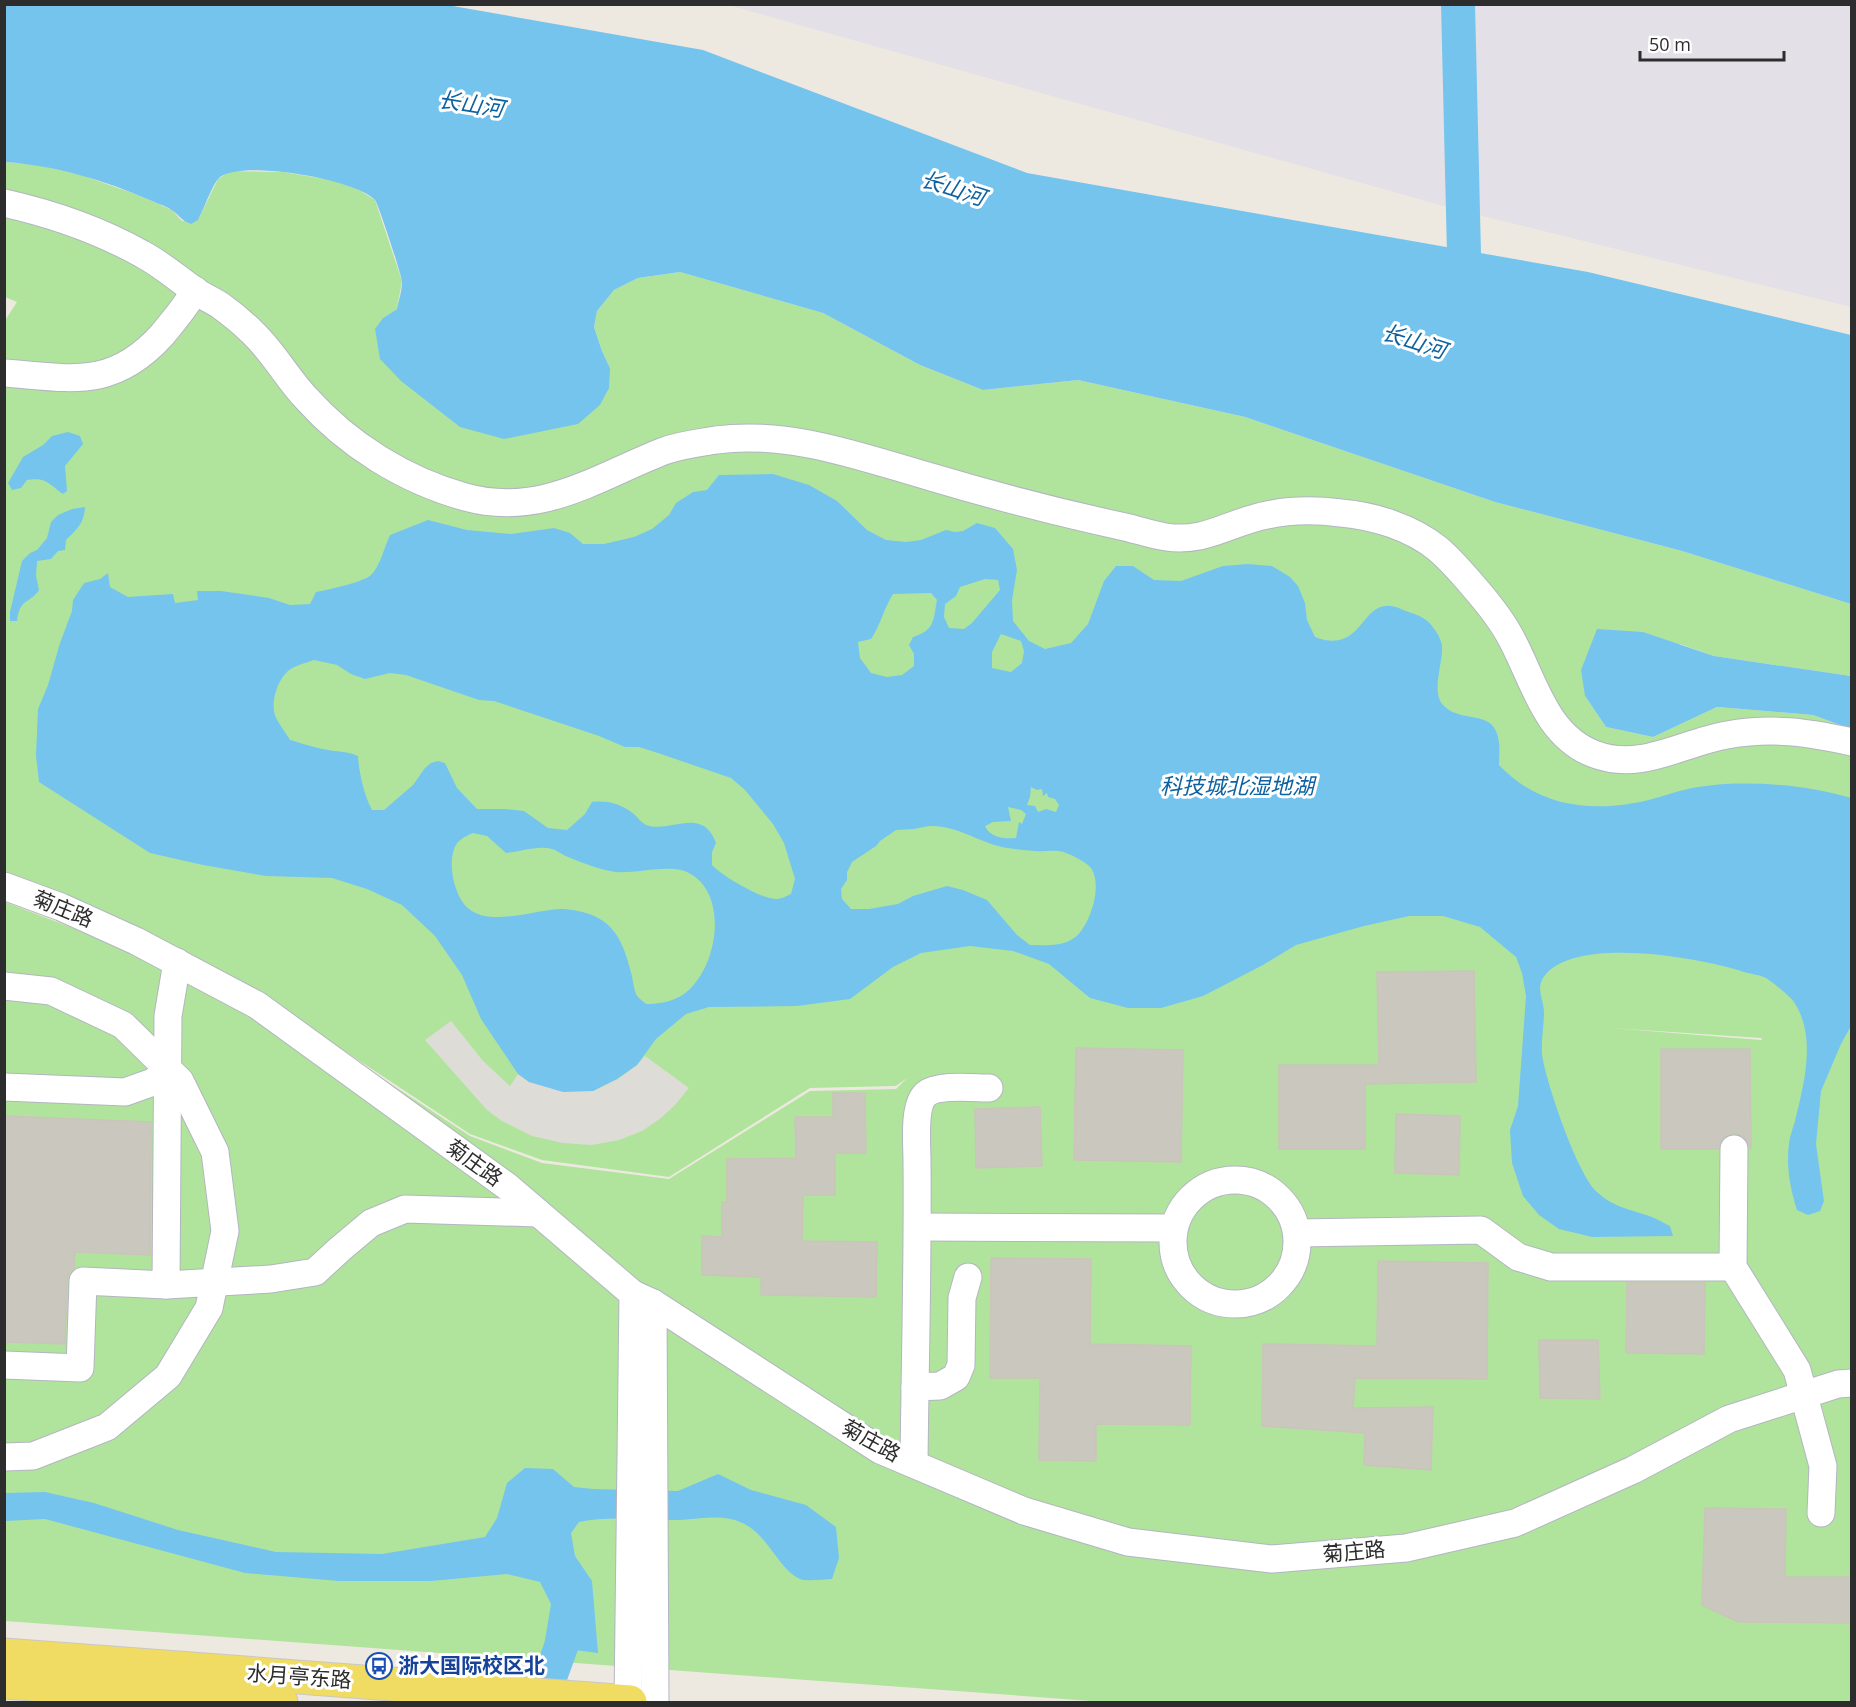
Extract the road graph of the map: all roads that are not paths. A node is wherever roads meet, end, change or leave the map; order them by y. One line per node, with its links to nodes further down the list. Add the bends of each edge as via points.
1 (4, 204): 2 (street, via 60,217 107,237 144,254)
2 (195, 291): 3 (street, via 187,306 153,344 134,361 108,374 76,378); 4 (street, via 219,304 254,334 303,396 355,444 401,473 463,496 500,504 543,499 592,484 669,448 720,439 760,438 847,453 1084,519 1170,538 1198,538 1266,515 1342,513 1380,520 1437,548 1490,604 1551,721 1571,741 1596,755 1624,760 1654,758 1725,735 1766,730 1809,733)
3 (4, 373)
4 (1851, 742)
5 (4, 886): 6 (street, 菊庄路, via 61,907)
6 (177, 962): 8 (street, via 168,1016); 12 (street, 菊庄路, via 257,1005 508,1187)
7 (4, 986): 8 (street, via 51,991 123,1025)
8 (168, 1070): 9 (street, via 153,1082 124,1092); 18 (street, via 180,1081 215,1152 225,1231); 19 (street)
9 (4, 1087)
10 (989, 1088): 13 (street, via 939,1089 926,1094 920,1104)
11 (1734, 1149): 16 (street)
12 (538, 1213): 18 (street, via 405,1209 371,1223 315,1272); 20 (street, 菊庄路)
13 (918, 1227): 14 (street); 23 (street)
14 (1174, 1228): 15 (street, via 1182,1208 1196,1193 1215,1183 1236,1180 1255,1183 1273,1193 1287,1208); 15 (street, via 1173,1249 1179,1269 1191,1286 1208,1298 1229,1304 1268,1295 1282,1282 1293,1264)
15 (1297, 1233): 16 (street, via 1481,1230 1518,1257 1551,1267)
16 (1733, 1268): 24 (street, via 1797,1370)
17 (968, 1277): 23 (street, via 962,1298 961,1365 956,1377 940,1386)
18 (214, 1282): 19 (street); 25 (street, via 209,1308 168,1376 107,1427 33,1456)
19 (166, 1285): 21 (street, via 83,1281 80,1368)
20 (643, 1298): 26 (street, 菊庄路, via 880,1450); 28 (street)
21 (4, 1365)
22 (1851, 1383): 24 (street, 菊庄路)
23 (915, 1387): 26 (street)
24 (1805, 1394): 26 (street, 菊庄路, via 1729,1419 1633,1470 1515,1523 1406,1548 1272,1559 1128,1542 1024,1511); 27 (street, via 1823,1466)
25 (4, 1457)
26 (914, 1464)
27 (1821, 1513)
28 (642, 1574): 32 (street); 33 (street)
29 (4, 1655): 32 (main road, 水月亭东路)
30 (4, 1682): 31 (main road, 水月亭东路)
31 (281, 1702)
32 (623, 1702)
33 (655, 1702)

